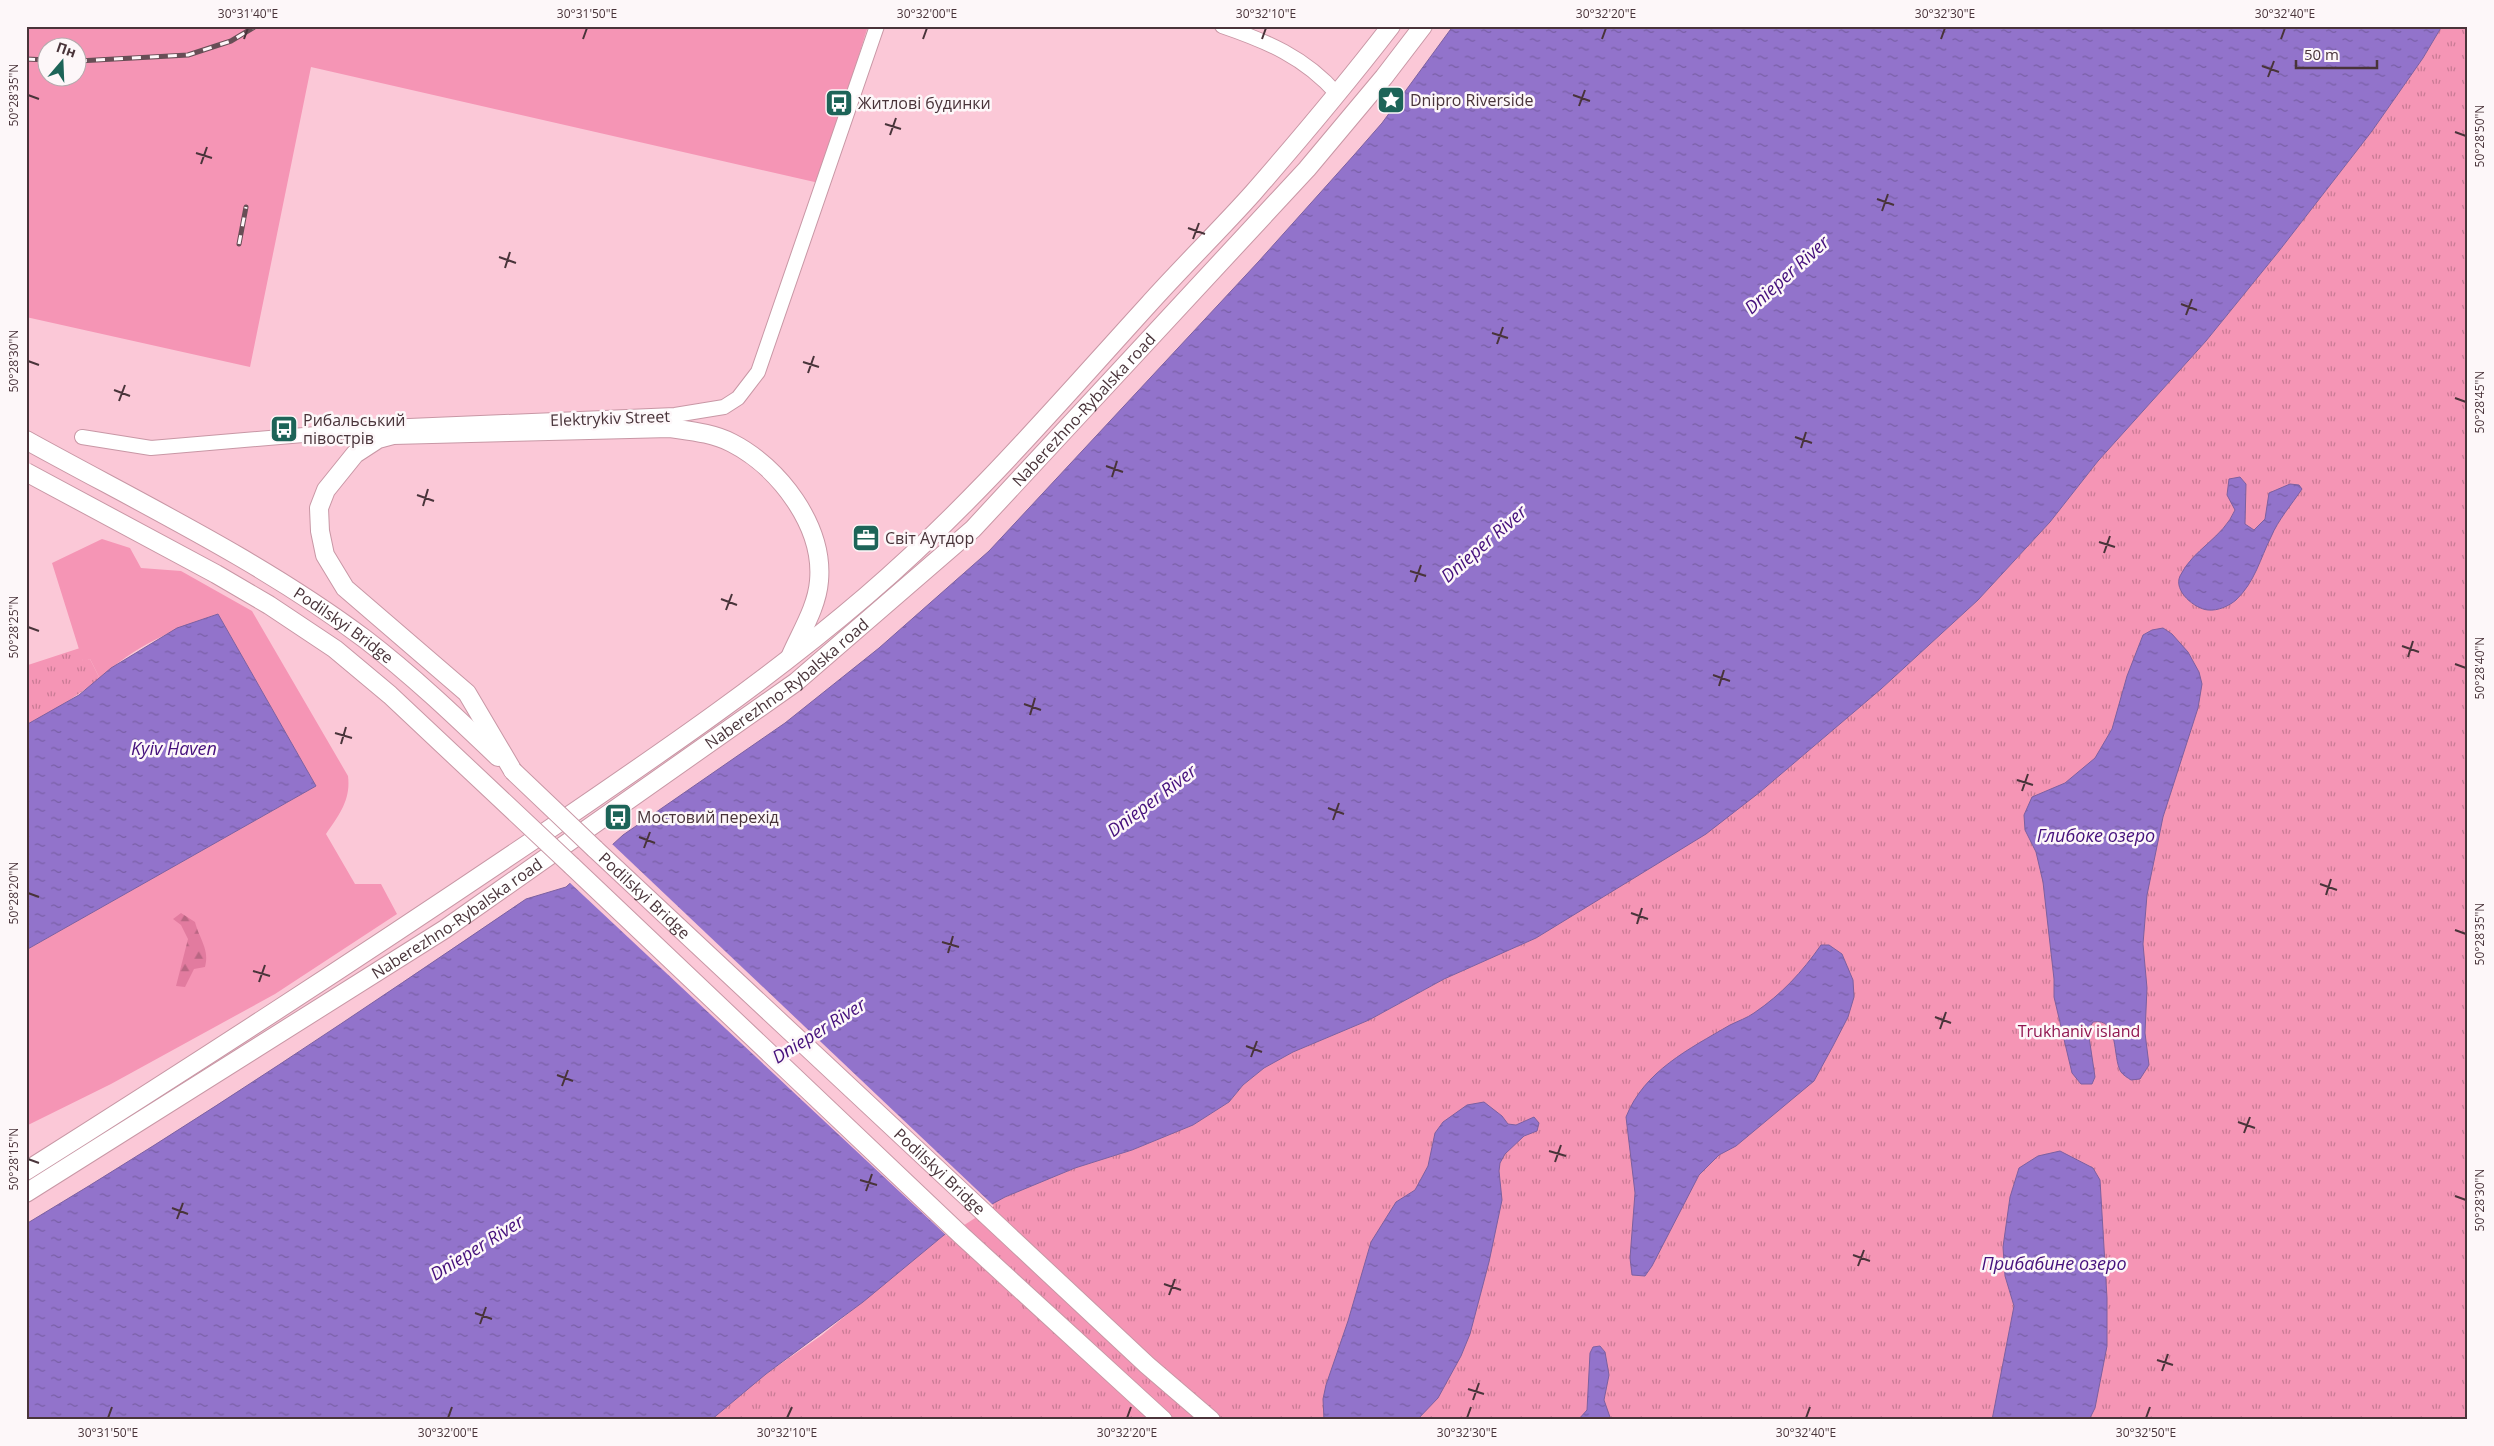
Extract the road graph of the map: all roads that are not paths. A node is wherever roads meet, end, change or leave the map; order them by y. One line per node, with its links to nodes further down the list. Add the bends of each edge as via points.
1 (877, 26): 6 (street, Elektrykiv Street, via 758,372 749,386 724,407 676,415 410,426 159,448)
2 (1222, 26): 5 (street, via 1279,48 1310,69)
3 (1391, 26): 5 (main road, Naberezhno-Rybalska road)
4 (1423, 26): 12 (main road, Naberezhno-Rybalska road, via 1307,169 973,529 796,682 445,929)
5 (1337, 94): 9 (main road, Naberezhno-Rybalska road, via 1251,196 974,497 917,551)
6 (82, 437)
7 (26, 440): 10 (main road, Podilskyi Bridge, via 250,563 318,606 410,675)
8 (26, 472): 13 (main road, Podilskyi Bridge, bridge, via 269,605 335,649 376,683 961,1235)
9 (789, 659): 10 (main road, via 818,591 815,542 786,487 756,457 720,438 670,428 394,435 378,439 354,454 326,490 319,508 325,555 345,588 467,693); 11 (main road, Naberezhno-Rybalska road, via 671,746 434,907)
10 (513, 771): 14 (main road, Podilskyi Bridge, bridge, via 1148,1365)
11 (26, 1171)
12 (26, 1193)
13 (1163, 1420)
14 (1211, 1420)

